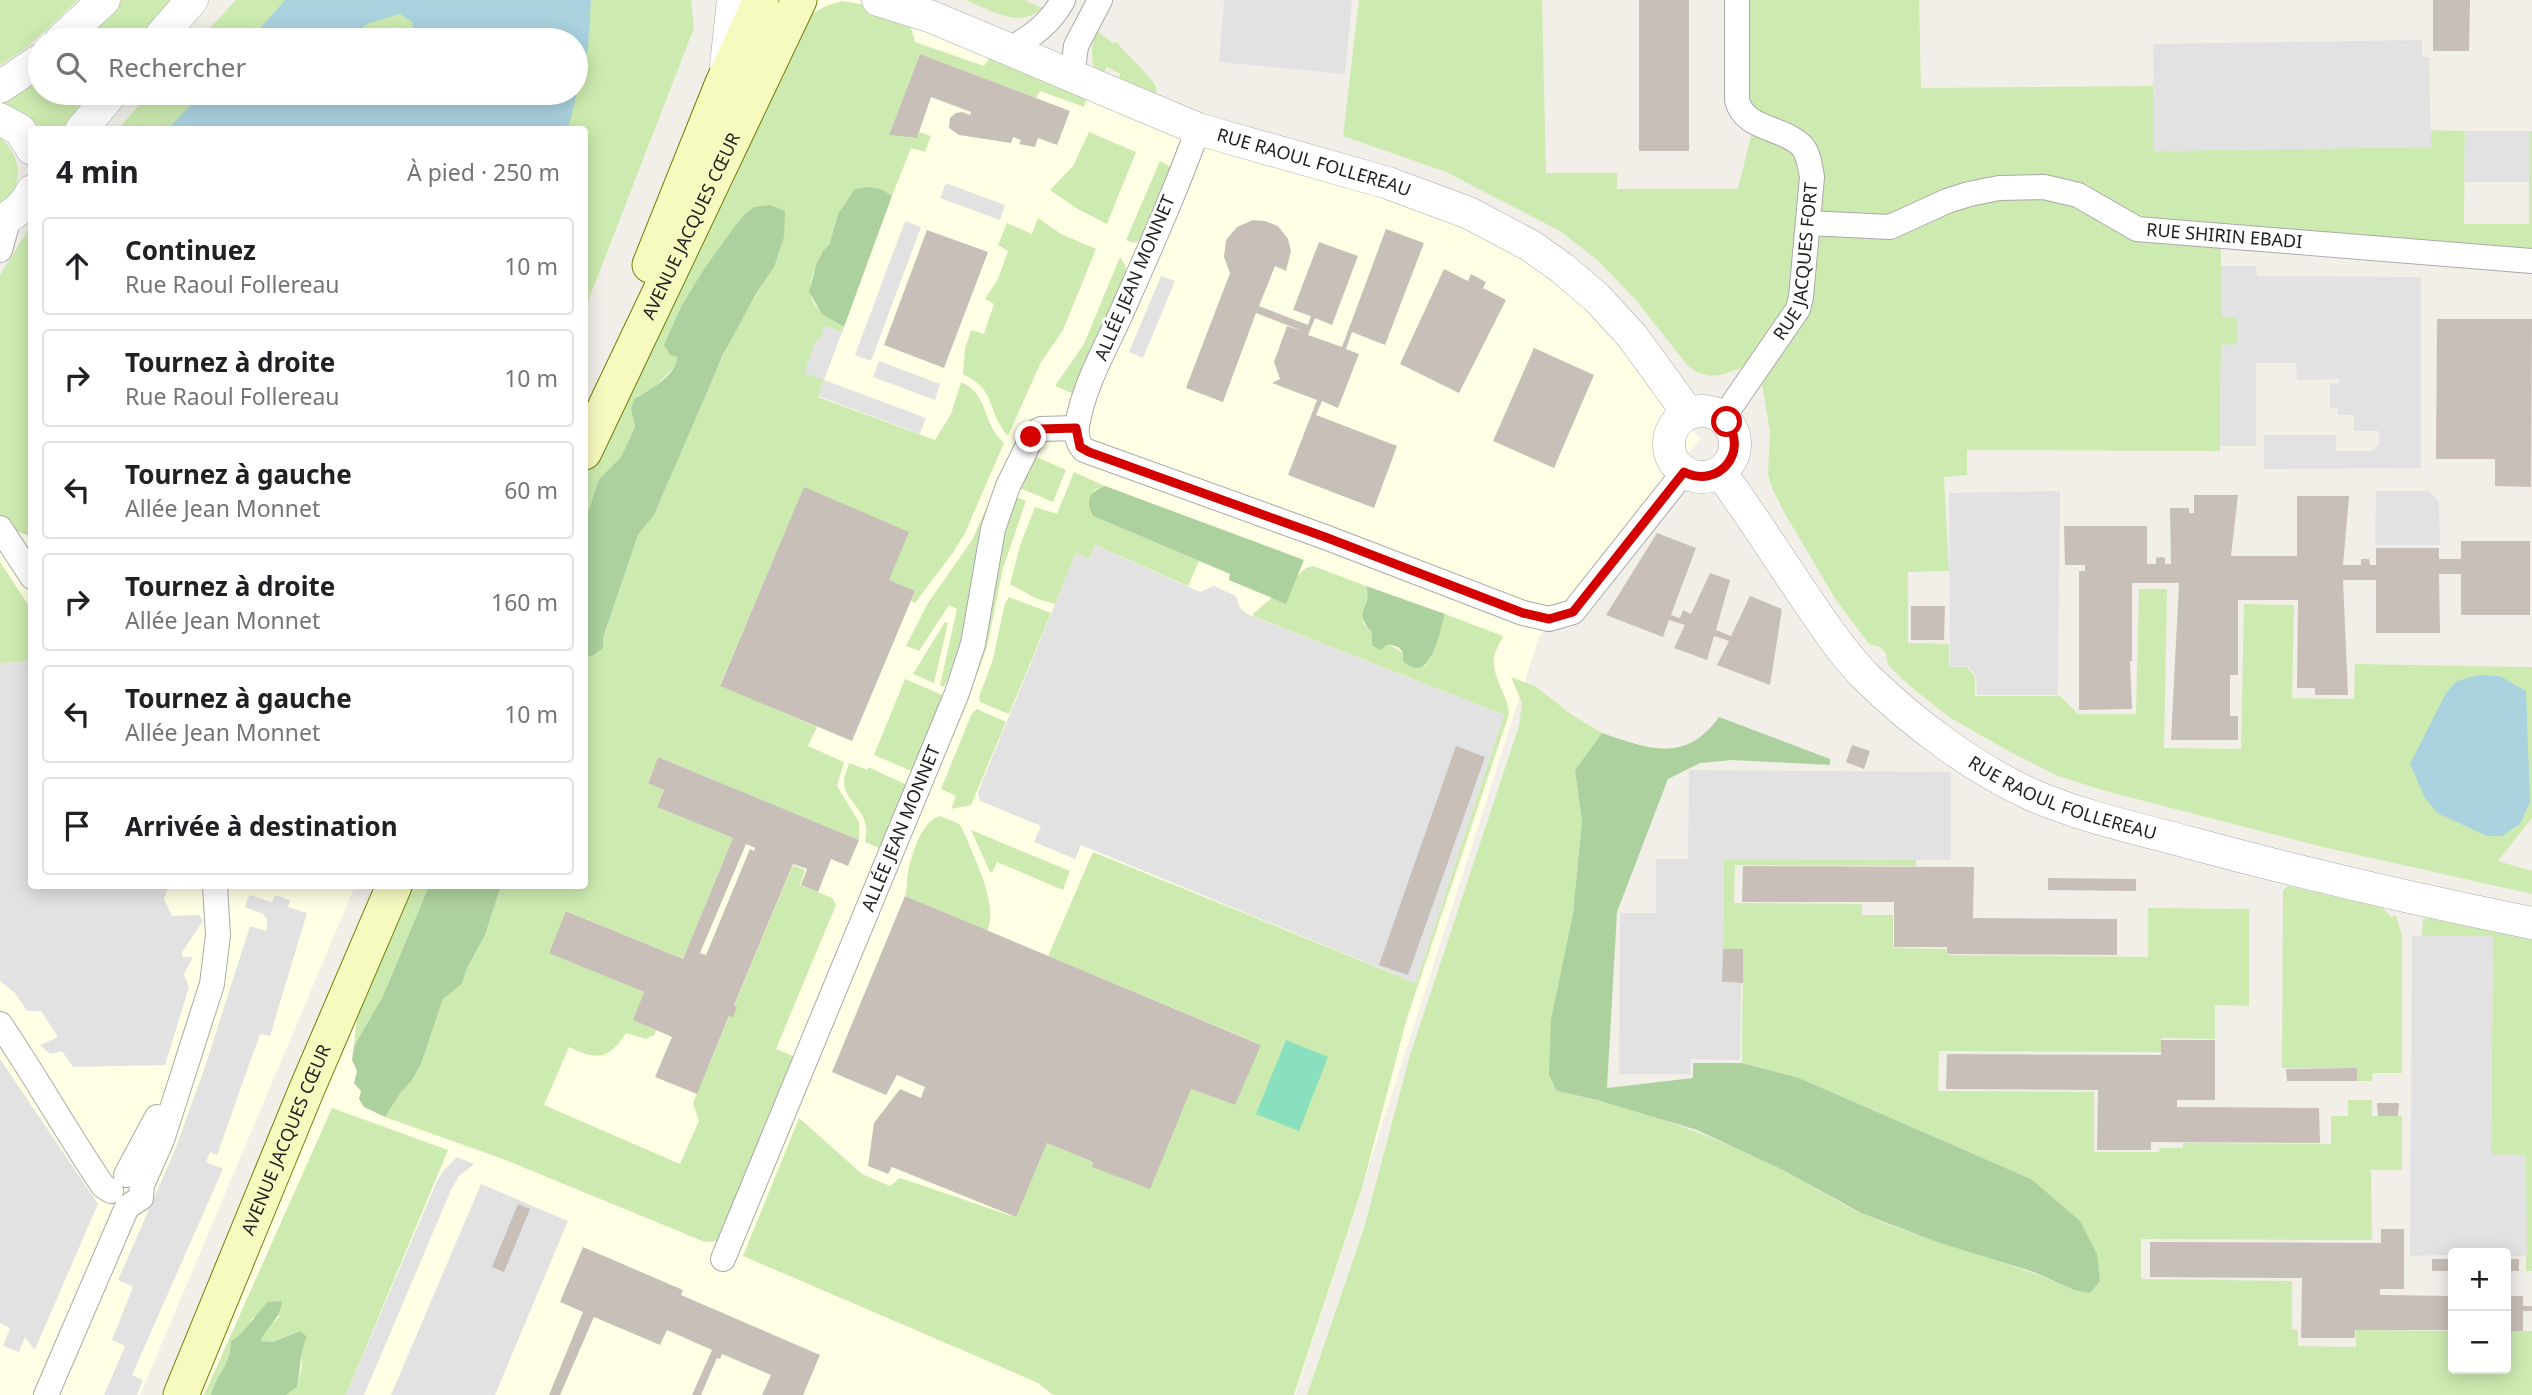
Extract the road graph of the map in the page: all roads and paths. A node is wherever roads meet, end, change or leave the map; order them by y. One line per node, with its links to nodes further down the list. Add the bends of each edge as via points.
1 (104, 0): 11 (street)
2 (192, 0): 12 (street)
3 (733, 0): 16 (street)
4 (761, 0): 16 (main road, AVENUE JACQUES CŒUR)
5 (799, 0): 32 (main road, AVENUE JACQUES CŒUR)
6 (878, 0): 10 (street, RUE RAOUL FOLLEREAU)
7 (1063, 0): 13 (street, via 1047,24)
8 (1100, 0): 15 (street, via 1076,46)
9 (1737, 0): 25 (street, RUE JACQUES FORT, via 1739,111 1803,147 1812,177)
10 (923, 8): 13 (street, RUE RAOUL FOLLEREAU)
11 (74, 28)
12 (168, 28)
13 (1009, 50): 15 (street, RUE RAOUL FOLLEREAU)
14 (28, 68): 17 (street)
15 (1072, 77): 21 (street, RUE RAOUL FOLLEREAU)
16 (723, 83): 29 (main road, AVENUE JACQUES CŒUR)
17 (0, 87)
18 (102, 105): 20 (street)
19 (0, 119): 22 (street, via 20,130)
20 (84, 126)
21 (1198, 130): 28 (street, RUE RAOUL FOLLEREAU, via 1428,196 1531,246 1597,298 1632,336); 31 (street, ALLÉE JEAN MONNET, via 1094,373)
22 (28, 143)
23 (28, 199): 24 (street)
24 (5, 219): 26 (street)
25 (1808, 223): 27 (street, RUE SHIRIN EBADI, via 1890,227 1969,194 2044,187 2078,195 2137,229); 30 (street, RUE JACQUES FORT, via 1798,309)
26 (0, 250)
27 (2532, 261)
28 (1688, 413): 30 (street, via 1708,411); 33 (street, via 1675,424 1669,439 1674,461)
29 (588, 416)
30 (1723, 418): 34 (street, via 1736,443 1731,460)
31 (1076, 428): 33 (street, via 1080,447 1089,452 1543,619 1573,612); 42 (street, ALLÉE JEAN MONNET, via 1034,433 1008,486 993,529 973,644 957,693)
32 (588, 444)
33 (1684, 472): 34 (street, via 1702,477)
34 (1720, 472): 39 (street, RUE RAOUL FOLLEREAU, via 1840,648 1865,676 1894,703 2000,779 2059,805 2250,859)
35 (0, 528): 36 (street)
36 (28, 571)
37 (215, 889): 41 (street, via 217,955 203,1014 162,1140)
38 (393, 889): 44 (main road, AVENUE JACQUES CŒUR)
39 (2532, 923)
40 (0, 1024): 41 (street, via 103,1185)
41 (127, 1190): 43 (street)
42 (723, 1259)
43 (46, 1395)
44 (181, 1395)

